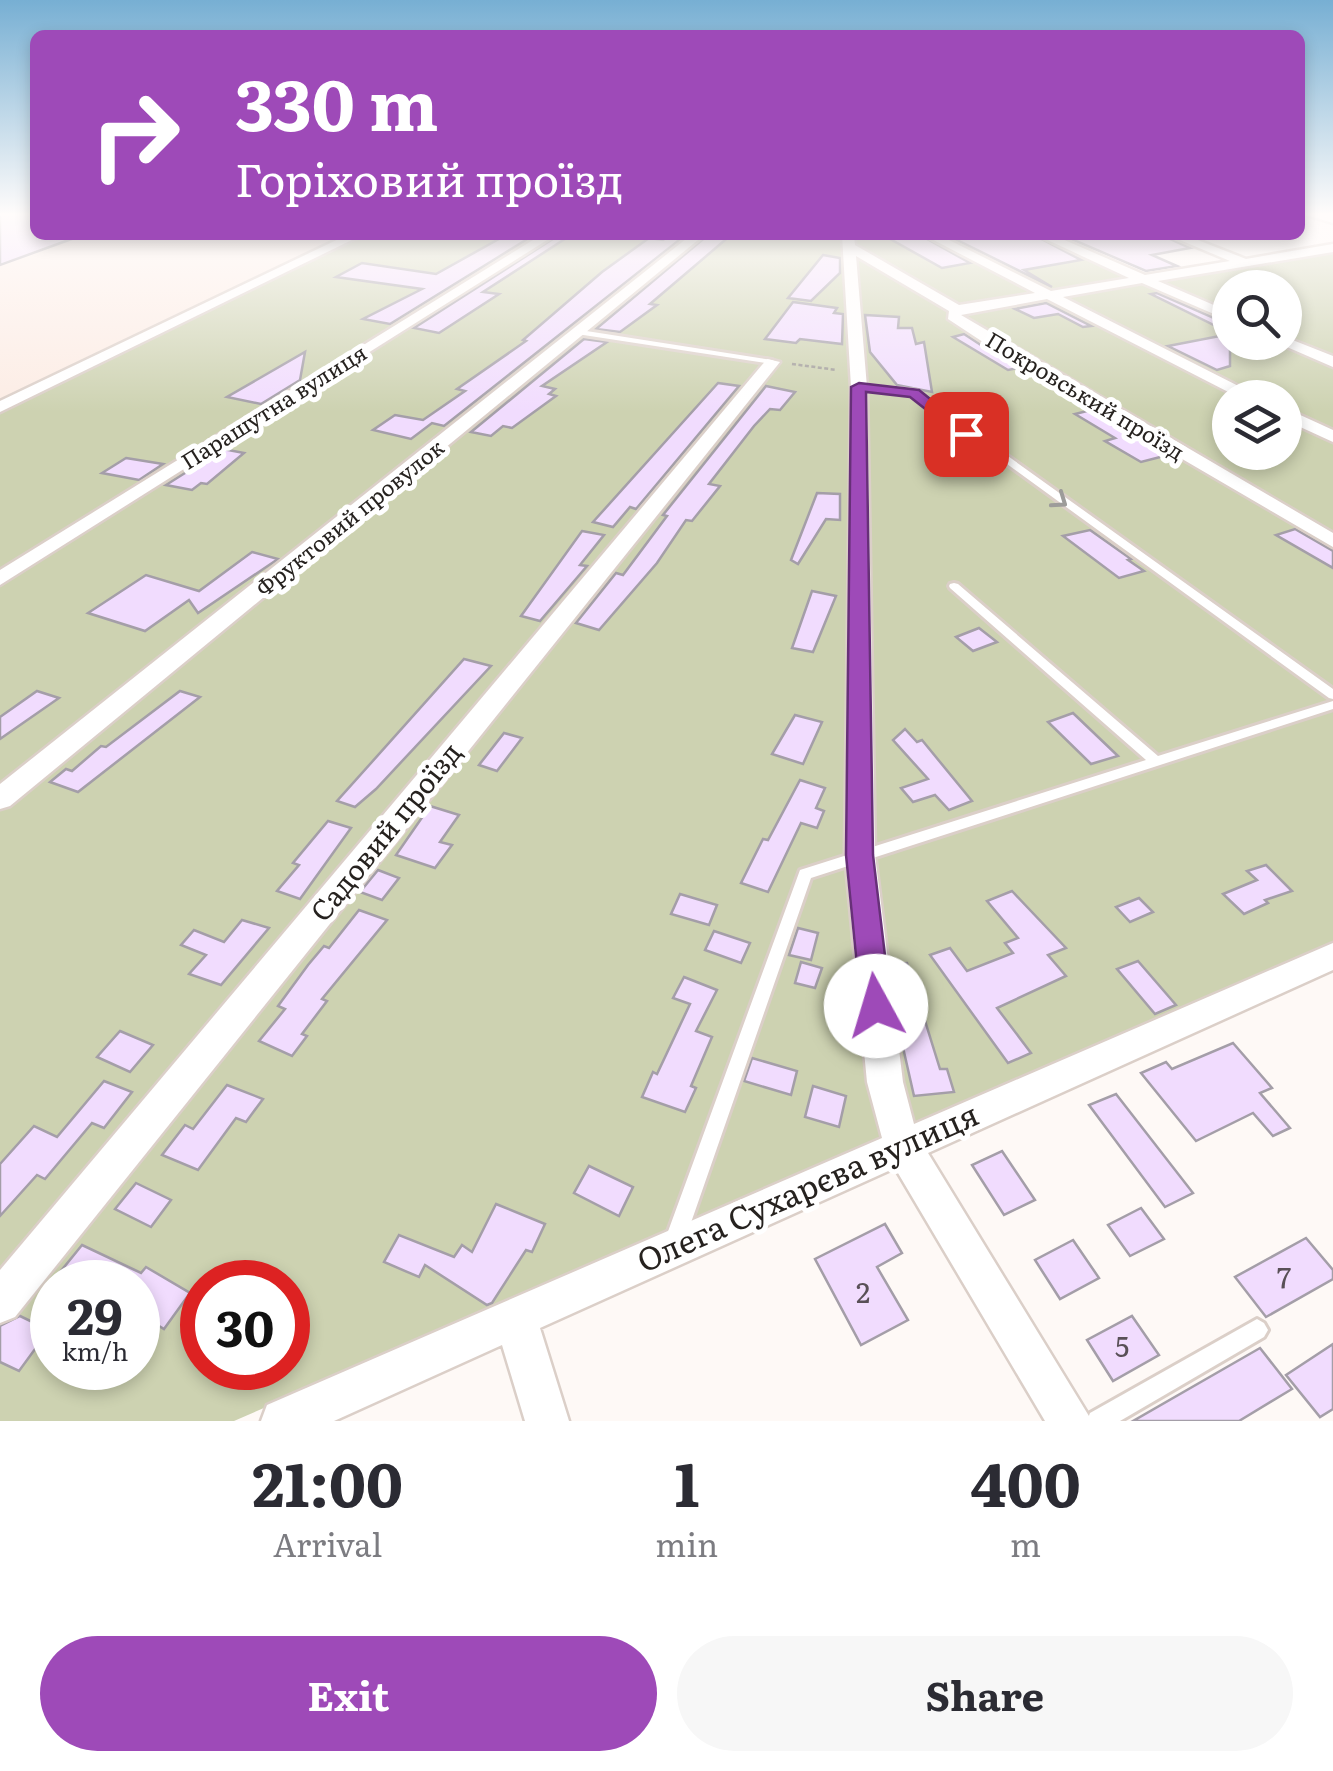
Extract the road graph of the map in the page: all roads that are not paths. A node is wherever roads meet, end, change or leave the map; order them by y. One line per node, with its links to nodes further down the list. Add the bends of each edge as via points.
1 (264, 279): 18 (street)
2 (478, 279): 22 (street, Парашутна вулиця)
3 (644, 279): 12 (street, Фруктовий провулок)
4 (851, 279): 16 (street)
5 (909, 279): 11 (street, Покровський проїзд)
6 (1018, 279): 9 (street)
7 (1134, 279): 9 (street)
8 (1145, 279): 10 (street)
9 (1047, 294): 11 (street); 17 (street)
10 (1212, 309)
11 (957, 310): 21 (street, Покровський проїзд, via 953,316 996,345)
12 (580, 332): 14 (lane); 27 (street, Фруктовий провулок)
13 (1302, 348): 15 (street)
14 (772, 362): 32 (street, Садовий проїзд)
15 (1333, 362)
16 (858, 380): 24 (lane, one-way to 24, via 914,394); 28 (street)
17 (1218, 380)
18 (0, 407)
19 (1302, 422): 20 (street)
20 (1333, 437)
21 (1333, 541)
22 (0, 580)
23 (954, 586): 26 (lane)
24 (1333, 695)
25 (1333, 705): 26 (lane)
26 (1155, 762): 28 (lane)
27 (0, 799)
28 (860, 855): 30 (street, via 885,1082); 31 (lane, via 804,874)
29 (1333, 956): 30 (street, Олега Сухарєва вулиця)
30 (902, 1145): 31 (street, Олега Сухарєва вулиця); 37 (street)
31 (672, 1249): 33 (street, Олега Сухарєва вулиця)
32 (0, 1302)
33 (515, 1317): 35 (street, Олега Сухарєва вулиця); 36 (street)
34 (1257, 1330): 38 (lane)
35 (283, 1421)
36 (546, 1421)
37 (1070, 1421)
38 (1098, 1421)

